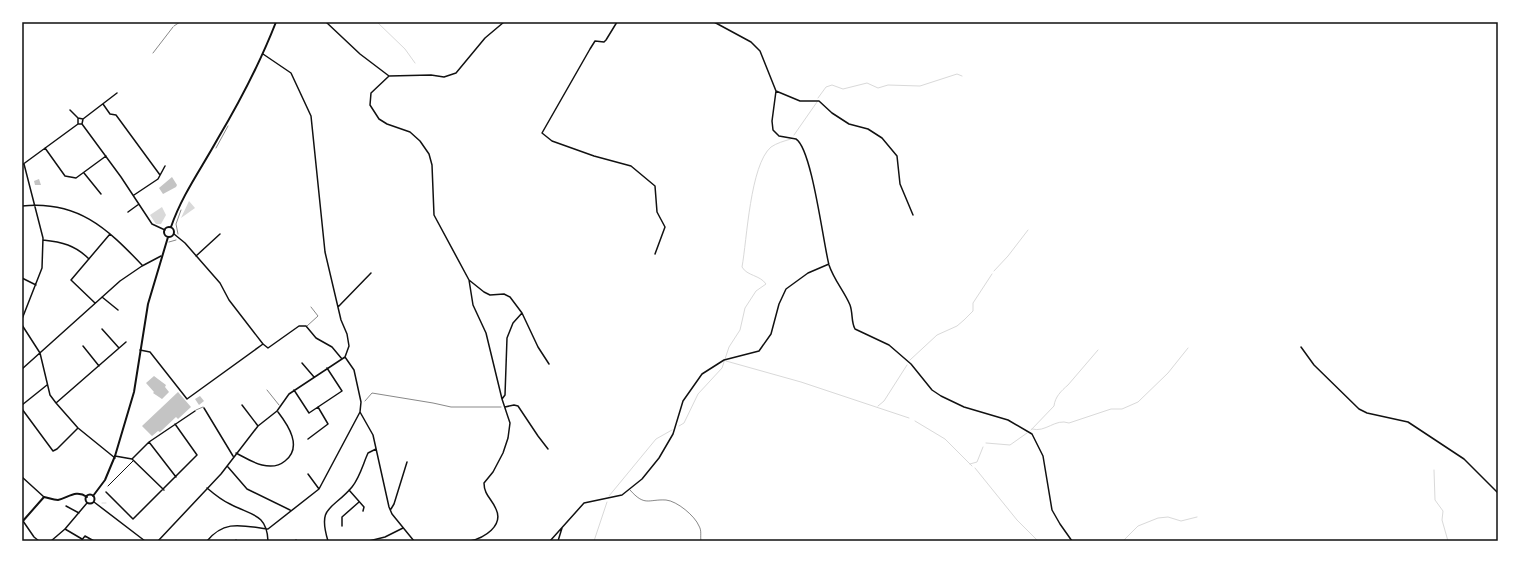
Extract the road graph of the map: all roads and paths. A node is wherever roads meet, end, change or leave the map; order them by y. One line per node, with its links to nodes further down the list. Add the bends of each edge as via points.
1 (180, 22): 7 (lane)
2 (276, 22): 9 (main road)
3 (326, 22): 10 (street, via 360,54)
4 (504, 22): 10 (street, via 485,38 453,75)
5 (617, 22): 39 (street, via 604,42 595,41 542,133 552,141 632,166 652,183 656,190 657,212 665,228)
6 (714, 22): 11 (street, via 756,45 764,58)
7 (174, 26): 8 (path)
8 (153, 54)
9 (262, 54): 32 (main road, via 224,128 184,195); 52 (street, via 292,73 311,116 325,252)
10 (389, 76): 47 (street, via 371,93 370,105 381,120 410,132 426,149 432,164 434,215)
11 (776, 91): 31 (street, via 800,101 819,101 849,124 878,134 897,156 900,184); 43 (street, via 773,130 779,136 796,138 802,148 818,200)
12 (117, 93): 13 (street)
13 (103, 104): 16 (street); 24 (street, via 110,114 116,115)
14 (70, 110): 15 (street)
15 (78, 118): 16 (street); 17 (street)
16 (83, 119): 18 (street)
17 (78, 124): 18 (street); 19 (street)
18 (82, 124): 20 (street)
19 (45, 148): 21 (street); 23 (street, via 65,176 76,178)
20 (106, 156): 23 (street); 26 (street)
21 (23, 164): 28 (street)
22 (165, 166): 24 (street)
23 (84, 172): 25 (street)
24 (160, 175): 26 (street)
25 (101, 194)
26 (134, 196): 27 (street)
27 (140, 204): 30 (street); 33 (street, via 152,224)
28 (35, 205): 29 (street); 34 (street, via 64,208 85,217); 38 (street)
29 (22, 206)
30 (128, 212)
31 (913, 215)
32 (171, 227): 33 (main road); 35 (main road, via 175,230)
33 (165, 230): 37 (main road)
34 (110, 234): 42 (street); 44 (street)
35 (174, 234): 37 (main road); 41 (street)
36 (220, 234): 41 (street)
37 (168, 236): 40 (main road)
38 (43, 240): 42 (street, via 61,241 71,245); 48 (street, via 42,268)
39 (655, 254)
40 (161, 256): 44 (street); 64 (main road, via 148,304)
41 (196, 256): 60 (street, via 220,283 229,300)
42 (89, 259): 50 (street, via 72,280)
43 (829, 264): 111 (street, via 808,273 786,289 771,334 762,348 751,355 724,360 707,370 695,383 683,401 673,434 659,458); 146 (street, via 851,307 855,329 889,345 911,364 932,390 941,396 964,407 1008,420 1032,434 1042,456 1052,510)
44 (142, 266): 49 (street)
45 (371, 273): 52 (street)
46 (22, 278): 48 (street)
47 (469, 280): 54 (street, via 490,295 504,294 510,297); 77 (street, via 473,305 486,333)
48 (36, 285): 55 (street)
49 (102, 297): 50 (street); 53 (street)
50 (95, 303): 65 (street)
51 (311, 307): 57 (lane, via 318,316)
52 (338, 307): 66 (street, via 349,346)
53 (118, 310)
54 (522, 312): 69 (street); 77 (street, via 513,323 507,338 506,395)
55 (22, 319)
56 (22, 325): 65 (street)
57 (306, 326): 60 (street, via 299,326 268,348); 67 (street, via 316,338 332,347)
58 (102, 329): 63 (street)
59 (126, 342): 63 (street)
60 (263, 344): 64 (street, via 187,399 150,352)
61 (82, 346): 70 (street)
62 (1301, 347): 113 (street, via 1314,366 1359,409 1408,422 1464,459)
63 (119, 348): 70 (street)
64 (140, 350): 98 (main road, via 134,392)
65 (40, 353): 72 (street); 74 (street)
66 (345, 357): 67 (street); 78 (street, via 354,370)
67 (342, 359): 71 (street)
68 (302, 363): 73 (street)
69 (549, 364)
70 (99, 366): 79 (street)
71 (327, 368): 73 (street); 83 (street, via 342,391)
72 (22, 369)
73 (314, 377): 76 (street)
74 (47, 385): 79 (street); 80 (street)
75 (267, 390): 82 (lane)
76 (294, 390): 82 (street); 83 (street, via 309,413)
77 (502, 399): 84 (street)
78 (361, 402): 84 (path, via 372,393 451,407); 89 (street)
79 (56, 403): 92 (street)
80 (22, 405)
81 (242, 405): 91 (street)
82 (280, 406): 88 (street)
83 (318, 407): 93 (street, via 328,424)
84 (504, 407): 95 (street, via 518,406); 142 (street, via 510,423 508,438 497,466 484,484 485,492 496,508 497,520 488,534 481,539)
85 (204, 408): 87 (lane); 99 (street)
86 (22, 410): 92 (street, via 53,451)
87 (195, 411): 90 (street)
88 (277, 411): 91 (street); 97 (street, via 293,439 294,450 290,457 284,463 274,466 260,465)
89 (360, 412): 96 (street); 108 (street)
90 (176, 424): 94 (street); 105 (street, via 197,455)
91 (258, 426): 97 (street)
92 (78, 428): 98 (street)
93 (308, 439)
94 (149, 442): 100 (street); 105 (street)
95 (548, 448)
96 (376, 449): 110 (street, via 368,453 358,479); 122 (street)
97 (236, 453): 99 (street)
98 (115, 457): 100 (street); 114 (main road, via 105,480)
99 (234, 457): 102 (street)
100 (133, 460): 106 (street); 109 (street)
101 (407, 462): 122 (street)
102 (228, 467): 107 (street); 121 (street, via 247,489)
103 (308, 474): 108 (street)
104 (22, 477): 115 (street)
105 (176, 477): 109 (street)
106 (108, 486)
107 (207, 488): 130 (street, via 230,504 260,517); 136 (street)
108 (319, 489): 121 (street)
109 (164, 490): 112 (street, via 133,519)
110 (349, 490): 118 (street); 139 (street, via 334,502 324,519)
111 (630, 490): 127 (street, via 615,498 584,503); 145 (lane, via 642,501 666,500 691,514 700,526)
112 (106, 492)
113 (1498, 493)
114 (93, 496): 116 (main road); 117 (main road)
115 (44, 497): 116 (main road, via 57,500 74,493); 125 (main road)
116 (87, 497): 119 (main road)
117 (94, 502): 119 (main road); 135 (street)
118 (359, 502): 123 (street, via 364,507); 126 (street, via 342,518)
119 (87, 503): 124 (street)
120 (66, 506): 124 (street)
121 (290, 510): 130 (street)
122 (390, 510): 128 (street)
123 (363, 511)
124 (79, 513): 129 (street)
125 (23, 521): 132 (street)
126 (342, 526)
127 (562, 526): 143 (street); 144 (street)
128 (403, 528): 140 (street); 141 (street)
129 (65, 529): 131 (street); 133 (street)
130 (268, 529): 137 (street, via 229,526 212,534); 138 (street)
131 (82, 540): 134 (street, via 86,536)
132 (39, 541)
133 (51, 541)
134 (94, 541)
135 (145, 541)
136 (158, 541)
137 (207, 541)
138 (268, 541)
139 (328, 541)
140 (369, 541)
141 (414, 541)
142 (470, 541)
143 (550, 541)
144 (558, 541)
145 (701, 541)
146 (1072, 541)

